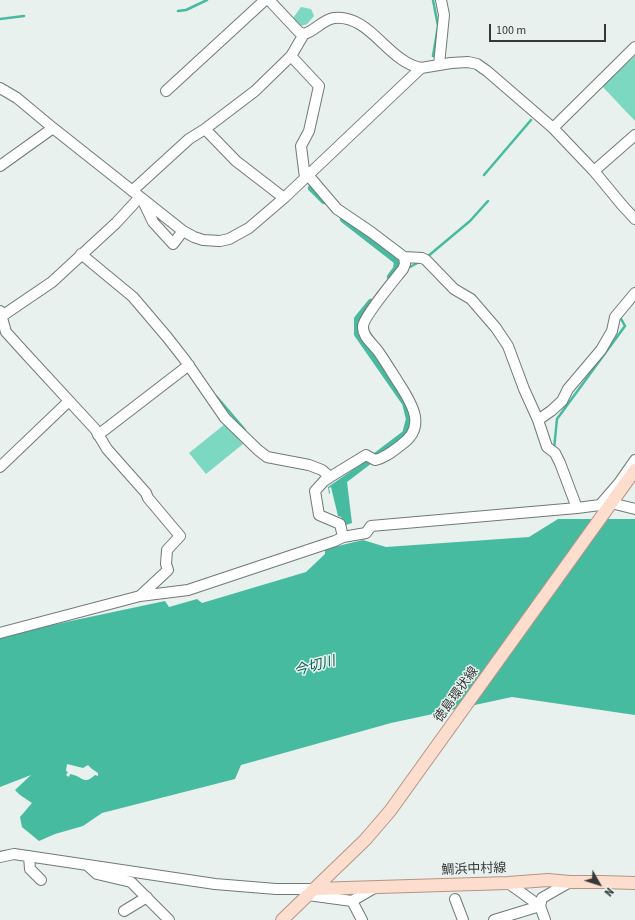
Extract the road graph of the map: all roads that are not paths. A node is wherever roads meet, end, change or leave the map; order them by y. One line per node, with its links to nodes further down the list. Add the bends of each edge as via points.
1 (265, 0): 10 (street)
2 (269, 0): 4 (street, via 299,32)
3 (441, 0): 7 (street, via 444,16)
4 (304, 34): 6 (street); 8 (street, via 333,18 350,20 360,24 401,60)
5 (635, 47): 12 (street)
6 (291, 56): 13 (street, via 256,91); 17 (street, via 319,86 309,131 301,146)
7 (439, 65): 8 (street); 12 (street, via 468,62 477,64)
8 (421, 68): 17 (street)
9 (0, 88): 11 (street, via 17,98)
10 (166, 91)
11 (53, 128): 15 (street); 18 (street)
12 (553, 128): 16 (street)
13 (205, 129): 18 (street, via 189,139); 19 (street, via 236,161)
14 (635, 136): 16 (street)
15 (0, 166)
16 (594, 171): 20 (street)
17 (307, 177): 19 (street); 23 (street, via 337,209 371,232)
18 (138, 196): 21 (street); 21 (street, via 153,222 173,244); 22 (street, via 116,223)
19 (284, 198): 21 (street, via 249,228 230,239 211,241)
20 (635, 219)
21 (183, 231)
22 (81, 254): 25 (street, via 52,282); 26 (street, via 133,297)
23 (404, 263): 28 (street, via 424,259 454,289 471,299 496,328 508,346); 34 (street, via 363,325 364,335 382,357 410,401 416,420 411,437 383,458 366,455)
24 (635, 293): 28 (street, via 615,318 612,331 601,350 568,389 562,401)
25 (1, 314): 27 (street, via 6,332)
26 (189, 365): 29 (street); 34 (street, via 225,418 258,450 267,457 309,465 322,470)
27 (69, 400): 29 (street); 30 (street)
28 (538, 420): 37 (street, via 546,447 555,453)
29 (98, 435): 40 (street, via 180,536 167,550 168,570)
30 (4, 456): 32 (street)
31 (635, 460): 37 (street, via 620,483 600,505)
32 (0, 467)
33 (635, 470): 36 (main road, 徳島環状線)
34 (330, 477): 39 (street, via 315,492 319,515 340,524)
35 (635, 501): 36 (street)
36 (611, 503): 38 (street); 50 (main road, 徳島環状線, via 390,811)
37 (577, 508): 39 (street, via 371,526 366,532)
38 (635, 509)
39 (343, 537): 40 (street, via 188,590)
40 (140, 596): 41 (street)
41 (0, 633)
42 (29, 856): 43 (street, via 14,854); 44 (street); 45 (street, via 30,869)
43 (0, 857)
44 (88, 865): 50 (street, via 215,884); 51 (street, via 97,874 131,882)
45 (41, 880)
46 (570, 882): 47 (main road, 鯛浜中村線, via 548,880); 48 (main road, 鯛浜中村線); 54 (street, via 542,898)
47 (508, 883): 49 (main road, 鯛浜中村線); 54 (street)
48 (635, 883)
49 (376, 888): 50 (main road, 鯛浜中村線); 53 (street)
50 (311, 892): 53 (street); 57 (main road, 徳島環状線)
51 (147, 897): 55 (street); 56 (street)
52 (455, 899): 59 (street)
53 (352, 901): 58 (street)
54 (540, 906): 60 (street); 61 (street)
55 (124, 911)
56 (169, 920)
57 (282, 920)
58 (362, 920)
59 (463, 920)
60 (494, 920)
61 (545, 920)

